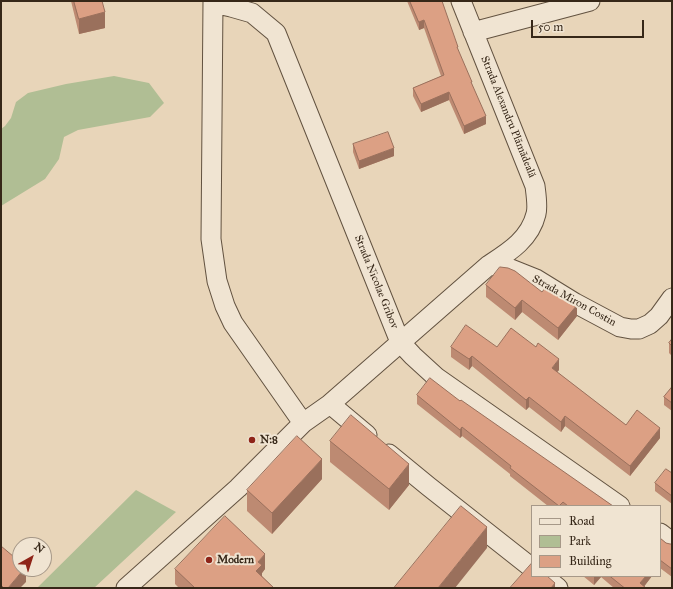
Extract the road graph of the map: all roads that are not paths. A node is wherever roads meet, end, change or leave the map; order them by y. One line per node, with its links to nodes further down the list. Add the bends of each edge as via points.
1 (461, 1): 4 (street, Strada Alexandru Plămădeală)
2 (590, 1): 4 (street)
3 (213, 2): 7 (street, Strada Nicolae Gribov, via 252,13 276,34); 9 (street, via 211,239 217,281 233,323)
4 (473, 32): 5 (street, Strada Alexandru Plămădeală, via 535,186 536,213 529,233 509,252)
5 (489, 265): 6 (street, Strada Miron Costin, via 511,269 536,279 620,327 631,329 639,329 650,324 660,316); 7 (street, Strada Alexandru Plămădeală)
6 (672, 298)
7 (400, 342): 8 (street, Strada Alexandru Plămădeală); 10 (street, Strada Nicolae Gribov, via 436,377)
8 (330, 404): 9 (street, Strada Alexandru Plămădeală); 13 (street)
9 (303, 423): 15 (street, Strada Alexandru Plămădeală, via 238,488)
10 (619, 505)
11 (661, 534): 12 (street)
12 (672, 542)
13 (531, 567)
14 (544, 577): 16 (street)
15 (126, 588)
16 (558, 588)

